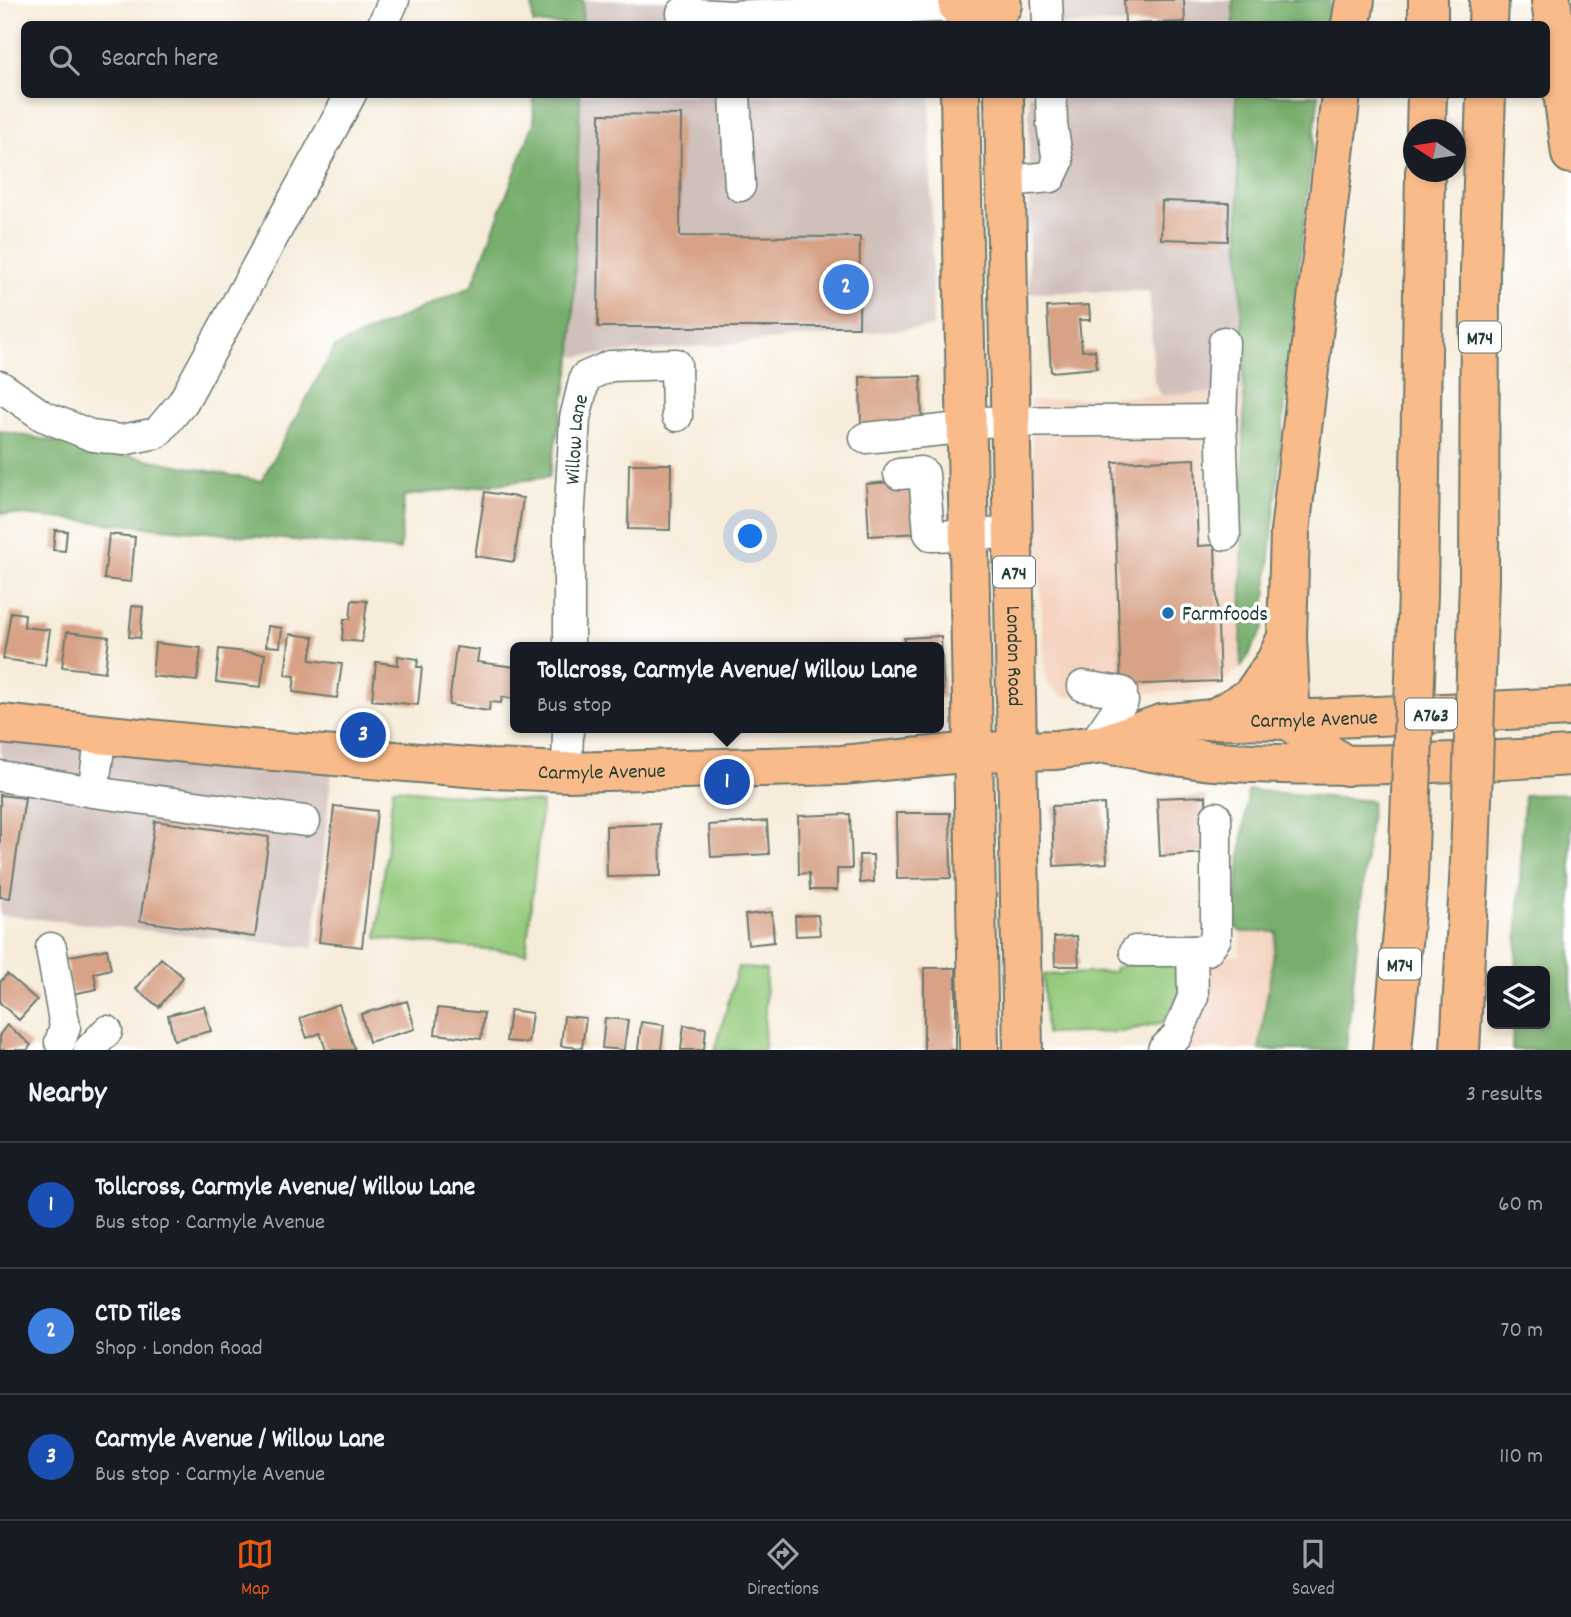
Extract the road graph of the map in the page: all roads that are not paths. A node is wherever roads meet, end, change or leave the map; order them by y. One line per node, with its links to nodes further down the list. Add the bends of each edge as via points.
1 (394, 0): 11 (street)
2 (1047, 0): 12 (street)
3 (1355, 0): 13 (main road)
4 (1428, 0): 14 (main road)
5 (1489, 0): 15 (main road)
6 (1550, 0): 25 (main road)
7 (959, 10): 8 (main road); 10 (street)
8 (1002, 10)
9 (682, 13): 10 (street)
10 (731, 20)
11 (384, 21)
12 (1048, 21)
13 (1352, 21)
14 (1428, 21)
15 (1488, 21)
16 (349, 98): 30 (street, via 183,402 157,433 122,440 93,436 43,416)
17 (735, 98): 28 (street)
18 (960, 98): 34 (main road, A74)
19 (1004, 98): 26 (main road, London Road / A74)
20 (1051, 98): 26 (street, via 1058,162 1051,177)
21 (1341, 98): 40 (main road, via 1290,532)
22 (1427, 98): 24 (main road)
23 (1486, 98): 68 (main road, M74, bridge, via 1479,579)
24 (1426, 119)
25 (1571, 154)
26 (1006, 181): 33 (main road, London Road / A74)
27 (1425, 182): 67 (main road, M74, bridge, via 1408,879)
28 (740, 187)
29 (1224, 342): 32 (street)
30 (0, 386)
31 (677, 416): 41 (street, Willow Lane, via 676,364 610,366 585,377 575,418)
32 (1221, 420): 33 (street); 39 (street)
33 (1011, 421): 34 (street); 37 (main road, London Road / A74)
34 (966, 422): 35 (street, via 951,429); 38 (main road, A74)
35 (865, 438)
36 (899, 474): 38 (street, via 924,474 932,536)
37 (1013, 533): 38 (street); 50 (main road, London Road / A74)
38 (968, 535): 51 (main road, A74)
39 (1225, 536)
40 (1287, 637): 44 (main road, via 1251,697); 45 (main road)
41 (569, 642)
42 (1083, 686): 49 (street, via 1122,697)
43 (1571, 707): 45 (main road, Carmyle Avenue / A763)
44 (1213, 719): 45 (main road, Carmyle Avenue / A763); 49 (main road, Carmyle Avenue / A763, via 1161,724)
45 (1291, 720): 53 (main road)
46 (0, 724): 48 (main road, Carmyle Avenue)
47 (568, 733): 54 (street)
48 (101, 734): 54 (main road, Carmyle Avenue); 56 (street)
49 (1098, 745): 50 (main road, Carmyle Avenue / A763); 53 (main road, Carmyle Avenue / A763, via 1212,761)
50 (1018, 751): 51 (main road, Carmyle Avenue / A763); 66 (main road, London Road / A74)
51 (972, 752): 54 (main road, Carmyle Avenue, via 842,765); 65 (main road, A74)
52 (1571, 756): 53 (main road, Carmyle Avenue / A763)
53 (1346, 766)
54 (567, 772)
55 (0, 776): 56 (street)
56 (93, 792): 58 (street)
57 (1216, 817): 61 (street, via 1216,937 1207,950)
58 (305, 821)
59 (51, 948): 63 (street)
60 (1135, 951): 61 (street)
61 (1192, 951): 64 (street, via 1193,997)
62 (36, 984): 63 (street)
63 (65, 1046)
64 (1170, 1048)
65 (979, 1050)
66 (1023, 1050)
67 (1392, 1050)
68 (1460, 1050)

